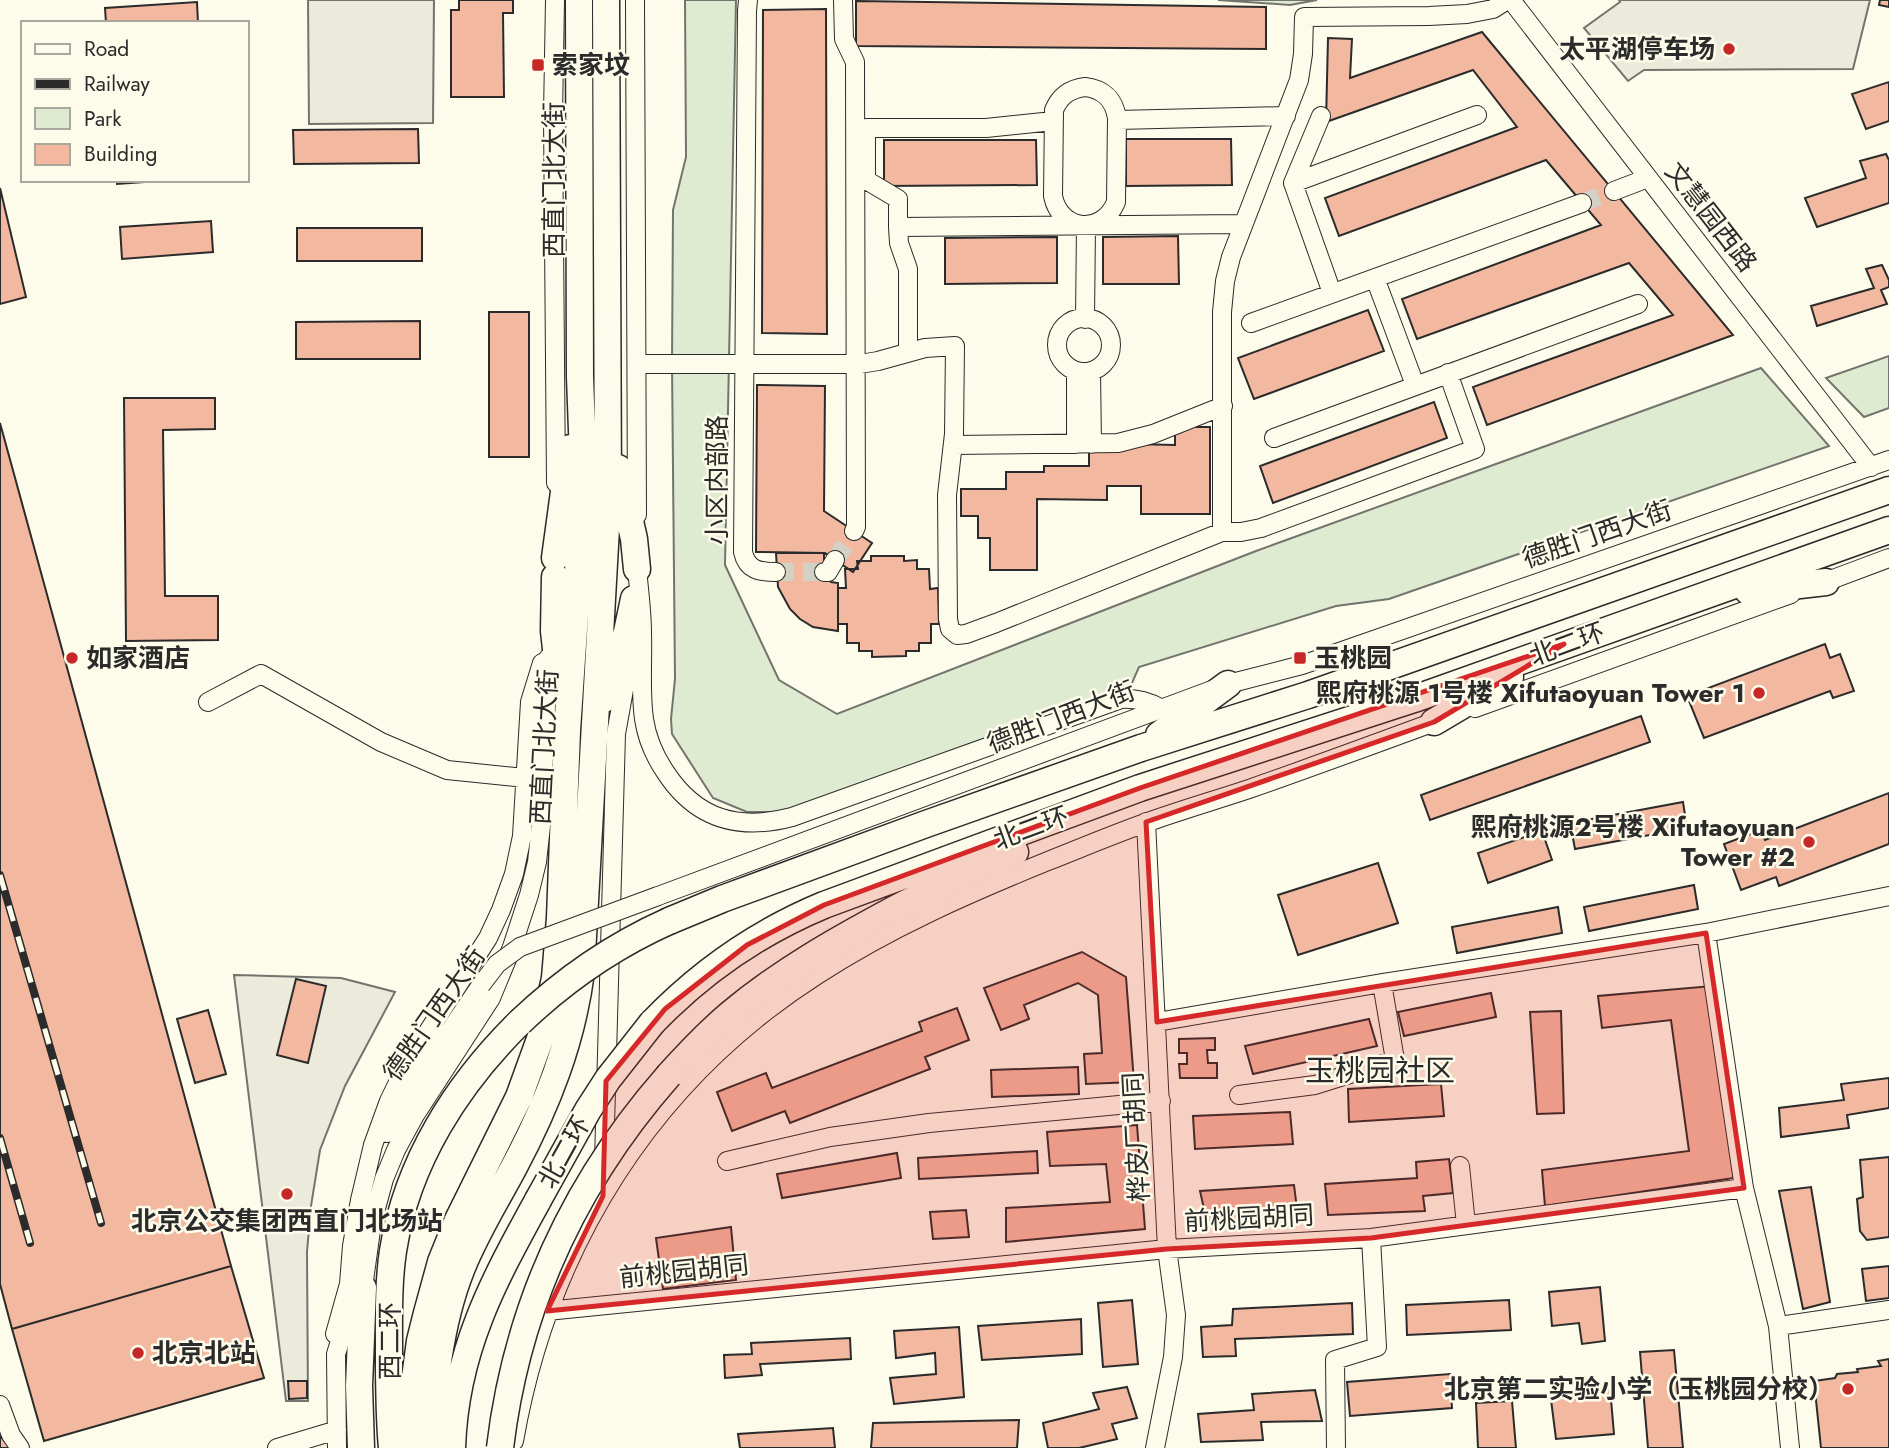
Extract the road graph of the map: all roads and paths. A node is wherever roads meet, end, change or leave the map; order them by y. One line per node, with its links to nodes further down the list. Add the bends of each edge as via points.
1 (555, 0): 45 (street, 西直门北大街)
2 (579, 0): 31 (highway, 西直门北大街)
3 (606, 0): 33 (highway, 西直门北大街)
4 (635, 0): 26 (street)
5 (748, 0): 27 (street, 小区内部路)
6 (843, 0): 28 (street, via 844,39 855,62)
7 (1509, 0): 9 (street, via 1467,14 1304,17 1302,67); 13 (street, 文慧园西路)
8 (1477, 115): 14 (street)
9 (1286, 116): 11 (street); 17 (street)
10 (1321, 116): 14 (street)
11 (1117, 120): 12 (street, via 1109,98 1085,87 1060,99); 18 (street, via 1116,202 1102,220)
12 (1053, 121): 18 (street, via 1054,201 1064,218); 19 (street, via 986,128 866,128 866,180 898,199)
13 (1648, 178): 15 (street); 39 (street, 文慧园西路)
14 (1293, 183): 21 (street)
15 (1614, 191)
16 (1582, 203): 20 (street)
17 (1243, 224): 18 (street); 34 (street, via 1224,285)
18 (1086, 225): 19 (street); 23 (street)
19 (898, 226): 25 (street, via 908,269)
20 (1375, 278): 21 (street); 32 (street)
21 (1332, 293): 24 (street)
22 (1638, 304): 30 (street)
23 (1085, 318): 29 (street, via 1069,323 1058,341 1066,366); 29 (street, via 1108,332 1111,351 1101,366)
24 (1251, 323)
25 (908, 352): 28 (street); 37 (street, via 955,346)
26 (637, 364): 27 (street); 46 (street)
27 (743, 364): 28 (street); 47 (street, 小区内部路, via 743,555 754,569)
28 (854, 364): 42 (street)
29 (1083, 371): 36 (street)
30 (1448, 373): 32 (street); 43 (street, via 1475,449 1261,528)
31 (580, 377): 45 (highway); 58 (highway, 西直门北大街, via 583,506)
32 (1415, 385): 35 (street)
33 (608, 405): 46 (highway); 57 (highway, 西直门北大街, via 607,520)
34 (1223, 406): 36 (street, via 1136,440); 43 (street)
35 (1274, 438)
36 (1084, 444): 37 (street)
37 (953, 445): 43 (street, via 947,495 948,619 957,635)
38 (1889, 460): 39 (street, 德胜门西大街)
39 (1871, 467): 53 (street, 德胜门西大街, via 1301,665)
40 (1889, 490): 59 (highway, 北二环, via 1308,695)
41 (1889, 530): 49 (highway, 北二环)
42 (853, 531)
43 (1222, 532)
44 (1889, 558): 48 (street)
45 (555, 568): 51 (street, 西直门北大街); 58 (highway, via 554,635)
46 (637, 569): 50 (street); 55 (street, via 644,713 652,748 685,797 722,819 755,823 792,817 1121,699 1142,700)
47 (776, 572)
48 (1826, 582): 49 (highway); 56 (street)
49 (1701, 596): 52 (highway, 北二环)
50 (634, 598): 57 (highway); 73 (street, via 633,638 616,734)
51 (549, 643): 60 (street, via 530,702); 78 (street, 西直门北大街, via 541,826 529,895 491,998 425,1097 389,1165 372,1223)
52 (1564, 644): 56 (highway); 61 (highway, 北二环, via 1413,699)
53 (1228, 684): 55 (street, 德胜门西大街); 59 (highway)
54 (208, 702): 60 (street, via 261,674 381,742 447,771)
55 (1160, 708): 71 (street, 德胜门西大街, bridge, via 520,947 497,964 481,985 407,1097)
56 (1434, 722): 62 (street)
57 (594, 730): 91 (highway, 西直门北大街, via 582,956 572,1023 544,1108 458,1278 437,1369)
58 (567, 741): 90 (highway, 西直门北大街, via 559,928 550,1004 519,1097 441,1262 419,1352)
59 (1141, 748): 75 (highway, 北二环, bridge, via 669,921 595,960 556,989 476,1069 422,1158)
60 (525, 778): 71 (street, via 521,844 501,910 484,947 400,1076 373,1145)
61 (1140, 788): 92 (highway, 北二环, bridge, via 798,916 719,964 652,1023 584,1116 495,1282 463,1364); 93 (highway, bridge, via 1094,823 987,864 818,952 770,983 698,1043 642,1106 600,1164 554,1248 521,1341)
62 (1146, 822): 66 (street, 桦皮厂胡同); 73 (street, via 947,905 794,990 690,1079)
63 (1889, 896): 64 (street)
64 (1706, 933): 65 (street); 72 (street)
65 (1381, 984): 66 (street); 67 (street, via 1395,1060 1315,1085)
66 (1157, 1021): 68 (street, 桦皮厂胡同)
67 (1239, 1095)
68 (1161, 1101): 69 (street, via 929,1122 830,1137); 77 (street, 桦皮厂胡同)
69 (727, 1161)
70 (1460, 1166): 74 (street)
71 (366, 1178): 82 (street, via 353,1235 349,1284 336,1332)
72 (1744, 1188): 74 (street, 前桃园胡同); 81 (street)
73 (603, 1196): 80 (street)
74 (1466, 1225): 76 (street, 前桃园胡同)
75 (397, 1235): 83 (highway); 89 (highway, 西二环, via 389,1310)
76 (1371, 1237): 77 (street, 前桃园胡同); 96 (street, via 1377,1347 1335,1360)
77 (1167, 1249): 80 (street, 前桃园胡同); 95 (street, 桦皮厂胡同, via 1176,1315 1173,1357)
78 (363, 1288): 82 (street, 西直门北大街, via 338,1346); 83 (highway)
79 (1889, 1310): 81 (street)
80 (547, 1311): 94 (street)
81 (1778, 1326): 97 (street)
82 (335, 1366): 85 (street, 西直门北大街)
83 (359, 1386): 88 (highway)
84 (0, 1405): 86 (street)
85 (337, 1439): 87 (street)
86 (20, 1448)
87 (277, 1448)
88 (361, 1448)
89 (392, 1448)
90 (410, 1448)
91 (431, 1448)
92 (452, 1448)
93 (500, 1448)
94 (513, 1448)
95 (1155, 1448)
96 (1336, 1448)
97 (1790, 1448)

